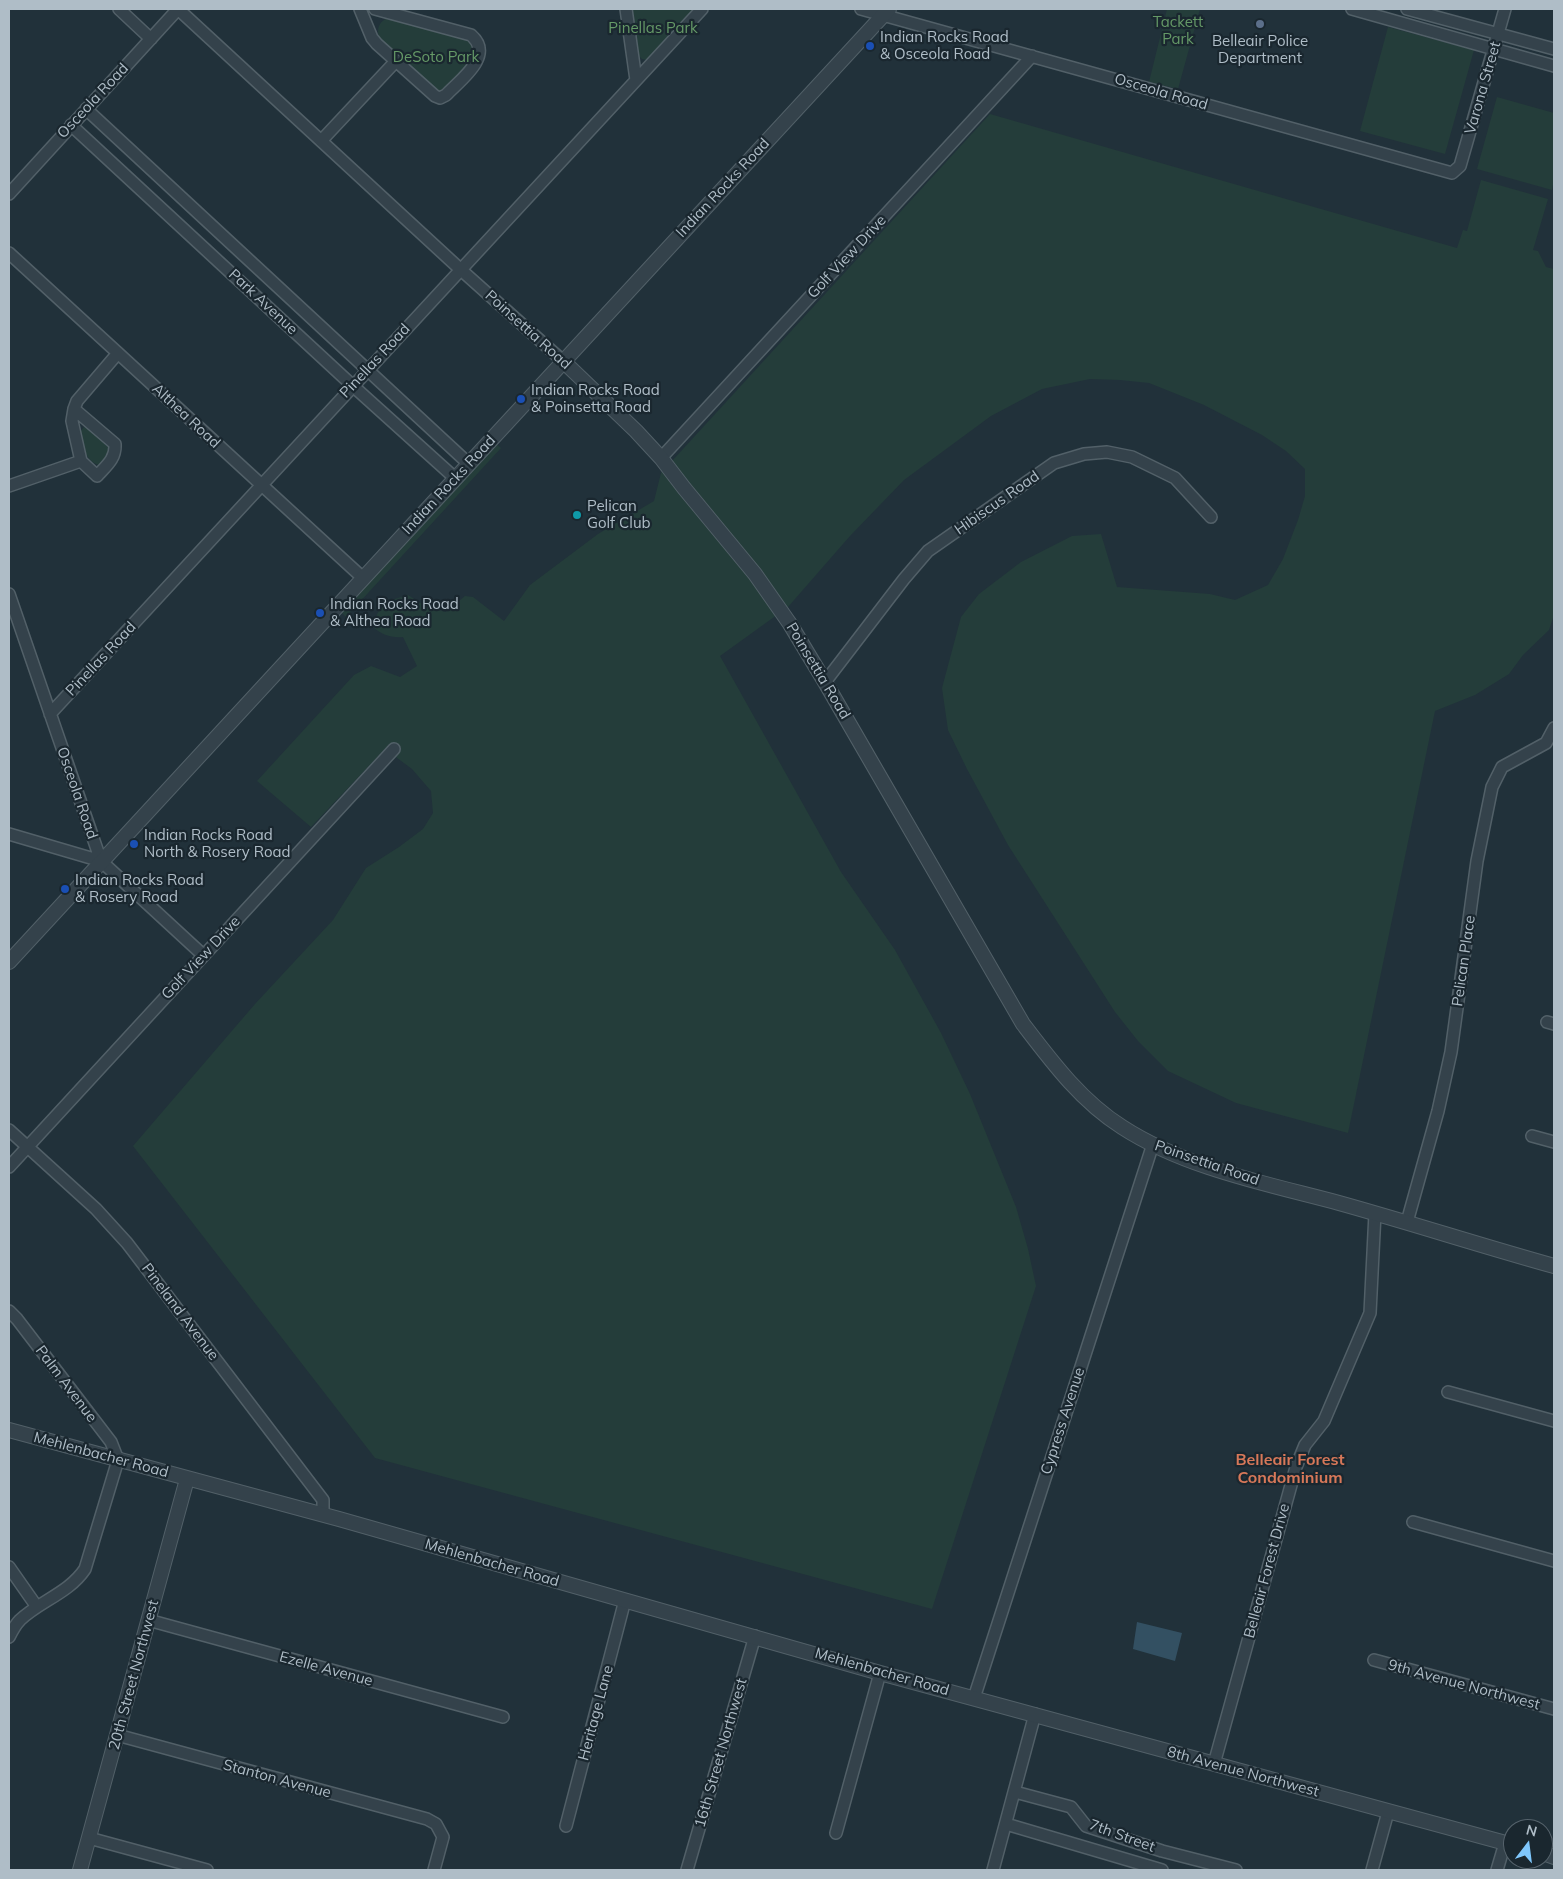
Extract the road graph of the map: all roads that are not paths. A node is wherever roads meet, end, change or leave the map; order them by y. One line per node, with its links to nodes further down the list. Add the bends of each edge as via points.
1 (119, 9): 13 (street)
2 (178, 9): 13 (street, Osceola Road); 22 (street, Poinsettia Road)
3 (360, 9): 17 (street, via 372,38)
4 (375, 9): 17 (street, via 463,32 478,40 481,47 478,61 440,98)
5 (626, 9): 19 (street)
6 (702, 9): 19 (street, Pinellas Road)
7 (861, 9): 11 (street, Osceola Road)
8 (1352, 9): 14 (street)
9 (1407, 9): 12 (street)
10 (1505, 9): 12 (street, Varona Street)
11 (886, 12): 16 (street, Osceola Road); 28 (street, Indian Rocks Road)
12 (1498, 34): 14 (street, Varona Street); 15 (street)
13 (151, 39): 20 (street, Osceola Road)
14 (1494, 49): 18 (street); 23 (street, Varona Street)
15 (1554, 49)
16 (1032, 56): 23 (street, Osceola Road, via 1452,173); 32 (street, Golf View Drive)
17 (396, 62): 22 (street)
18 (1554, 66)
19 (636, 80): 26 (street, Pinellas Road)
20 (86, 109): 21 (street, Osceola Road); 29 (street, Park Avenue)
21 (71, 125): 24 (street, Osceola Road); 30 (street, Park Avenue)
22 (321, 141): 26 (street, Poinsettia Road)
23 (1460, 166)
24 (9, 194)
25 (9, 253): 27 (street, Althea Road)
26 (460, 270): 28 (street, Poinsettia Road); 29 (street, Pinellas Road)
27 (118, 353): 31 (street, via 77,401); 37 (street, Althea Road)
28 (563, 361): 32 (street, Poinsettia Road); 34 (street, Indian Rocks Road)
29 (368, 369): 30 (street, Pinellas Road); 34 (street, Park Avenue)
30 (353, 386): 35 (street, Park Avenue); 37 (street, Pinellas Road)
31 (74, 409): 33 (street, via 72,421); 33 (street, via 114,444 116,452 97,476)
32 (661, 458): 41 (street, Poinsettia Road, via 755,574)
33 (81, 461): 36 (street)
34 (469, 464): 35 (street, Indian Rocks Road)
35 (455, 478): 39 (street, Indian Rocks Road)
36 (9, 486)
37 (261, 486): 39 (street, Althea Road); 42 (street, Pinellas Road)
38 (1211, 517): 41 (street, Hibiscus Road, via 1175,478 1132,457 1107,452 1084,454 1054,463 928,551)
39 (363, 578): 46 (street, Indian Rocks Road)
40 (9, 594): 42 (street, Osceola Road)
41 (825, 682): 52 (street, Poinsettia Road, via 1023,1024 1052,1063 1092,1104 1122,1127)
42 (50, 714): 46 (street, Osceola Road)
43 (1554, 728): 56 (street, Pelican Place, via 1546,743 1502,767 1492,787 1477,861 1451,1052)
44 (394, 749): 47 (street, Golf View Drive)
45 (9, 834): 46 (street)
46 (101, 861): 47 (street, Osceola Road); 48 (street, Indian Rocks Road)
47 (203, 955): 53 (street, Golf View Drive)
48 (9, 962)
49 (9, 1130): 53 (street, Pineland Avenue)
50 (1532, 1136): 51 (street)
51 (1554, 1142)
52 (1153, 1144): 55 (street, Poinsettia Road, via 1230,1173); 75 (street, Cypress Avenue)
53 (27, 1147): 54 (street, Golf View Drive); 64 (street, Pineland Avenue, via 96,1209 127,1242 323,1500)
54 (9, 1167)
55 (1375, 1213): 56 (street, Poinsettia Road); 80 (street, Belleair Forest Drive, via 1370,1313 1324,1421 1305,1445 1296,1467)
56 (1407, 1222): 57 (street, Poinsettia Road)
57 (1554, 1266)
58 (9, 1311): 62 (street, Palm Avenue, via 110,1442)
59 (1448, 1392): 60 (street)
60 (1554, 1421)
61 (9, 1430): 62 (street, Mehlenbacher Road)
62 (118, 1460): 63 (street, Mehlenbacher Road); 69 (street, via 85,1569 69,1586)
63 (187, 1479): 64 (street, Mehlenbacher Road); 70 (street, 20th Street Northwest)
64 (323, 1515): 68 (street, Mehlenbacher Road)
65 (1413, 1522): 66 (street)
66 (1554, 1561)
67 (9, 1567): 69 (street)
68 (625, 1600): 71 (street, Mehlenbacher Road); 84 (street, Heritage Lane)
69 (37, 1607): 72 (street, via 21,1619)
70 (148, 1620): 78 (street, Ezelle Avenue); 79 (street, 20th Street Northwest)
71 (754, 1636): 74 (street, Mehlenbacher Road); 92 (street, 16th Street Northwest)
72 (9, 1637)
73 (1374, 1660): 76 (street, 9th Avenue Northwest)
74 (880, 1672): 75 (street, Mehlenbacher Road); 85 (street)
75 (974, 1698): 77 (street, 8th Avenue Northwest)
76 (1554, 1709)
77 (1035, 1714): 80 (street, 8th Avenue Northwest); 81 (street)
78 (504, 1717)
79 (117, 1735): 86 (street, 20th Street Northwest); 91 (street, Stanton Avenue, via 436,1824 443,1837)
80 (1214, 1764): 82 (street, 8th Avenue Northwest)
81 (1015, 1792): 83 (street); 95 (street, 7th Street, via 1072,1807 1086,1826)
82 (1388, 1812): 87 (street, 8th Avenue Northwest); 96 (street)
83 (1006, 1824): 93 (street); 94 (street, 7th Street)
84 (566, 1826)
85 (836, 1833)
86 (89, 1838): 89 (street, 20th Street Northwest); 90 (street)
87 (1503, 1842)
88 (1503, 1857): 97 (street)
89 (80, 1870)
90 (207, 1870)
91 (434, 1870)
92 (687, 1870)
93 (993, 1870)
94 (1162, 1870)
95 (1236, 1870)
96 (1372, 1870)
97 (1497, 1870)

